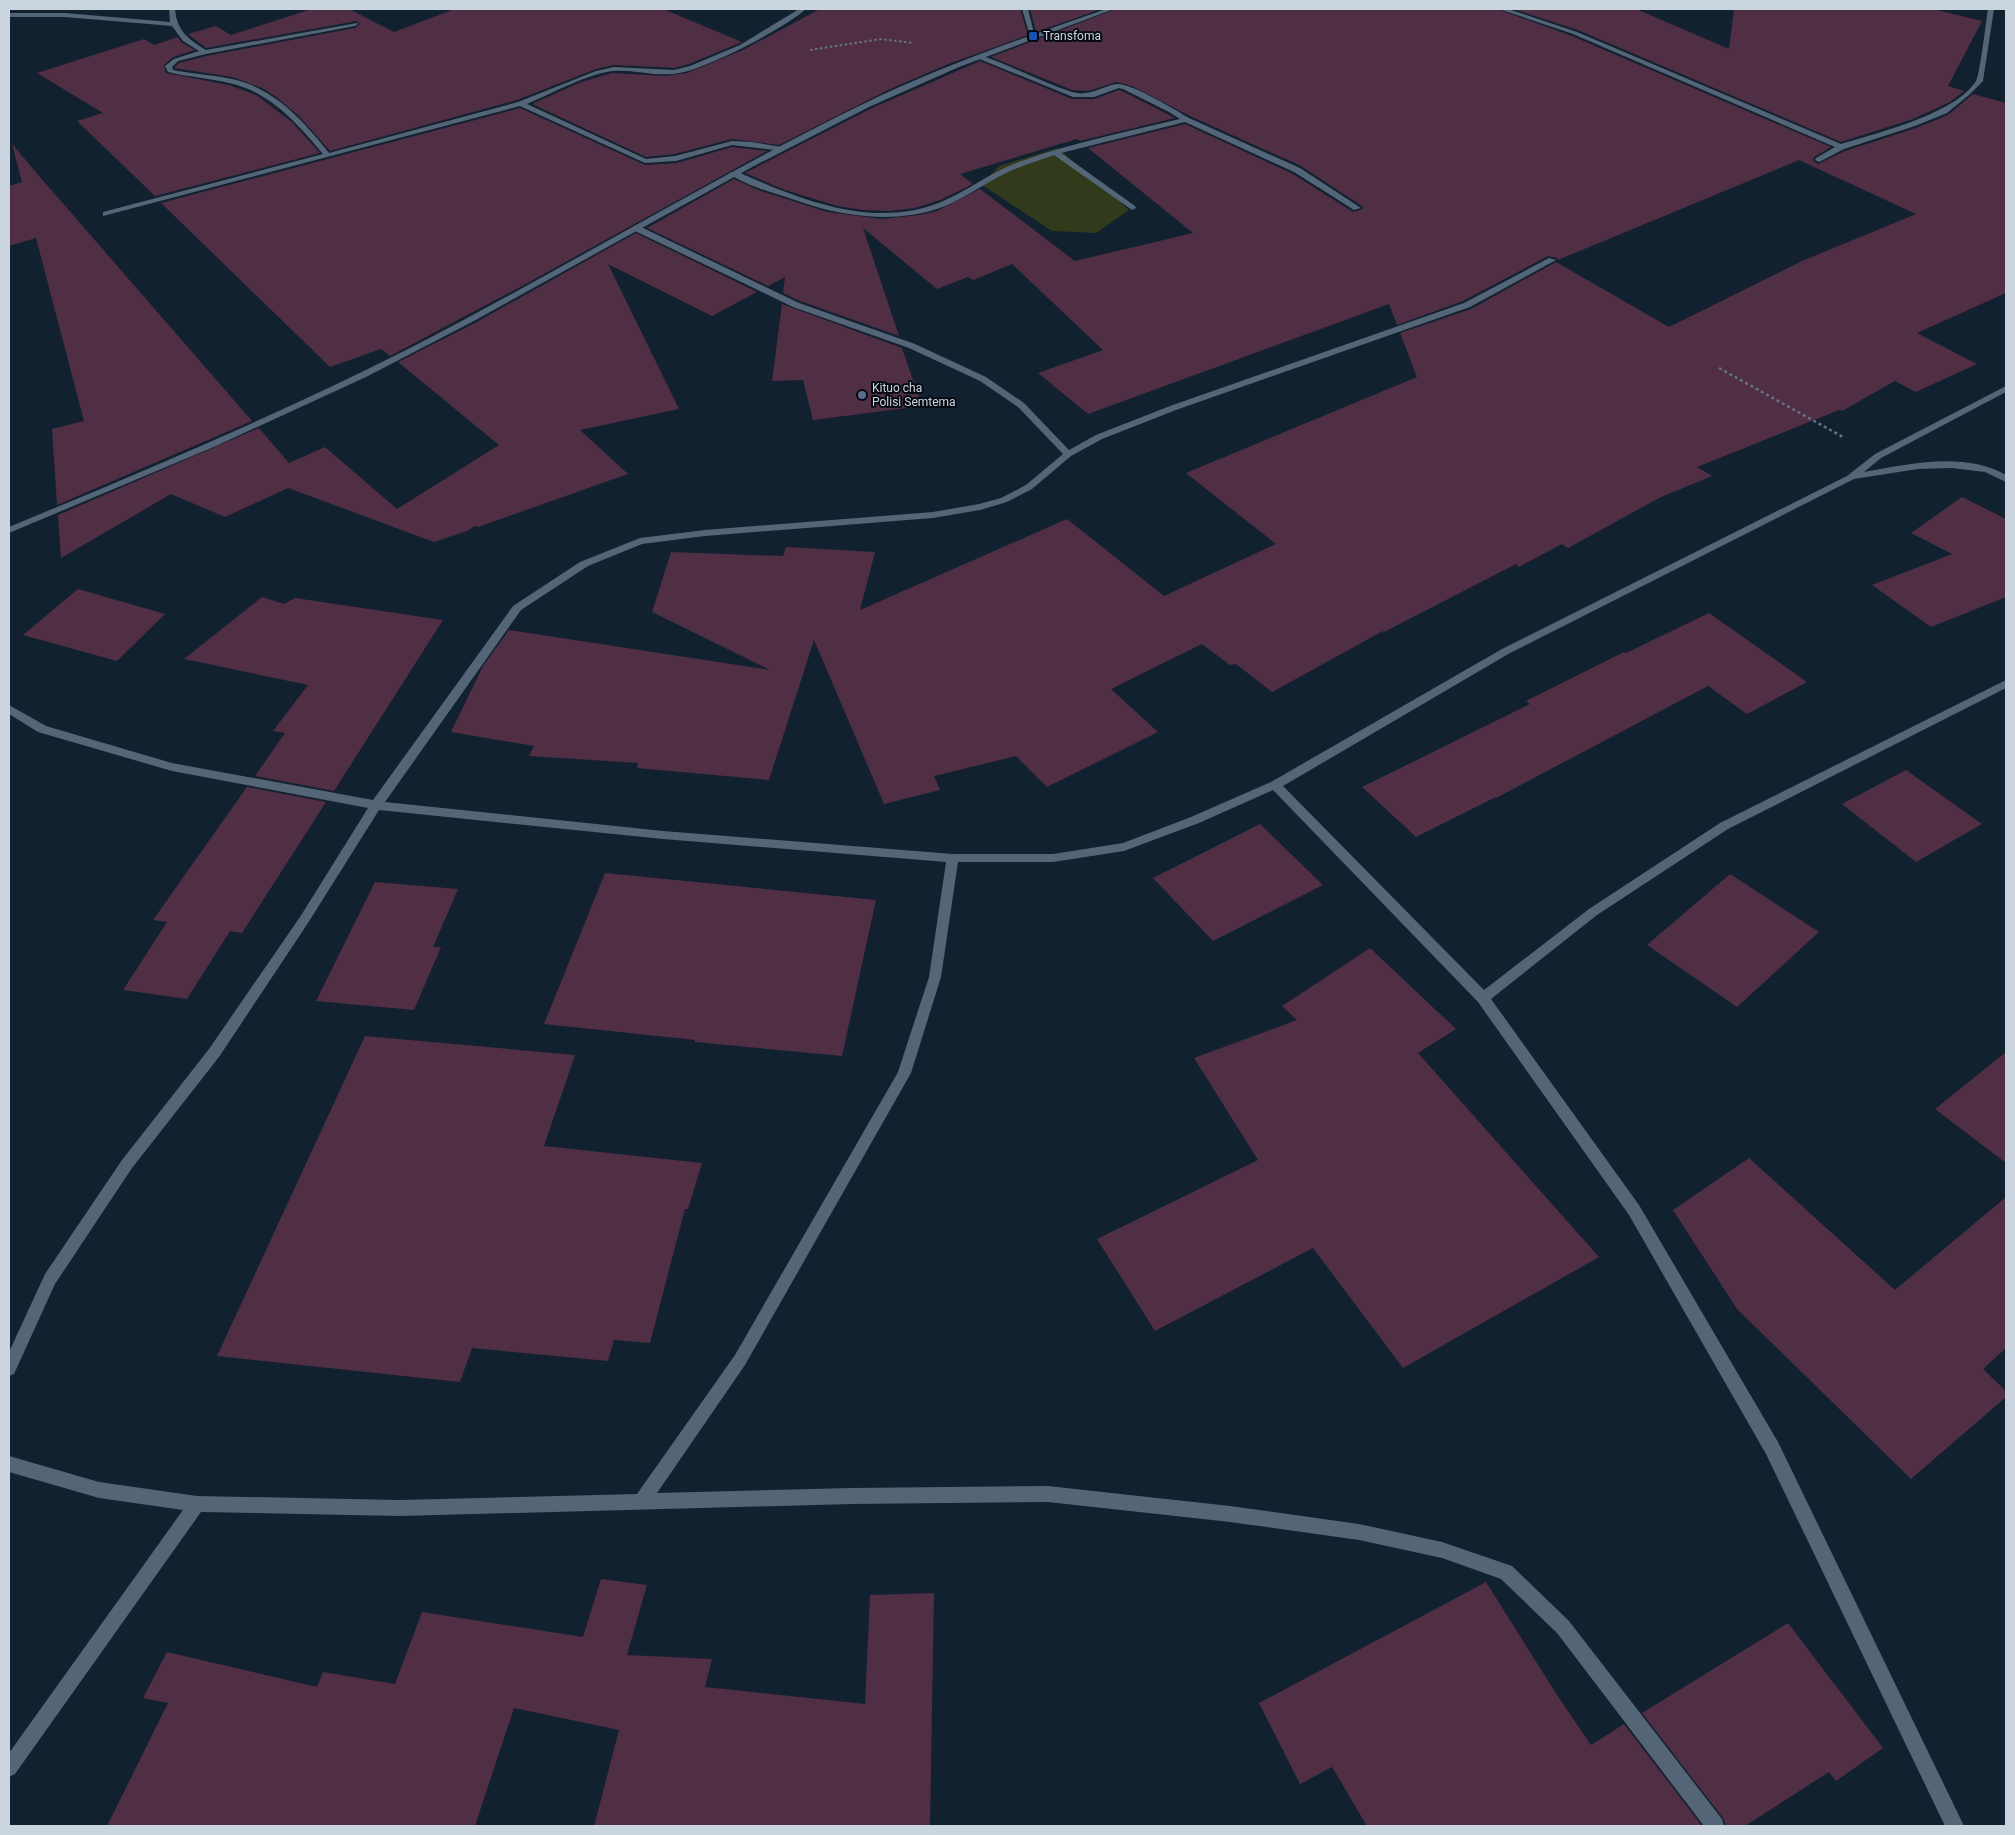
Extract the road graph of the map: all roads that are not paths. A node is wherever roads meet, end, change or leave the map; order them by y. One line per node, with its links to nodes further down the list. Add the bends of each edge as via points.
1 (49, 9): 8 (street)
2 (172, 9): 10 (street)
3 (803, 9): 15 (street, via 742,46 683,70 614,69 596,73)
4 (1025, 9): 12 (street)
5 (1111, 9): 12 (street)
6 (1502, 9): 17 (street, via 1575,34)
7 (1991, 9): 17 (street, via 1980,81 1967,94 1944,111)
8 (36, 14): 9 (street); 10 (street)
9 (9, 15)
10 (172, 24): 13 (street, via 184,39)
11 (355, 24): 13 (street)
12 (1033, 36): 14 (street)
13 (205, 52): 20 (street, via 176,60 168,66 170,71 232,81 259,90 300,122)
14 (979, 57): 16 (street, via 1073,96 1094,95 1118,86 1125,87); 18 (street, via 918,81)
15 (521, 104): 18 (street, via 645,161 671,161 726,143); 20 (street)
16 (1186, 120): 19 (street); 24 (street, via 1296,170)
17 (1841, 147): 21 (street)
18 (779, 149): 22 (street)
19 (1055, 152): 22 (street, via 1004,171 964,194 924,210 884,215 849,212 806,202 778,194); 23 (street)
20 (328, 156): 25 (street)
21 (1819, 160)
22 (733, 173): 26 (street)
23 (1132, 208)
24 (1358, 208)
25 (106, 214)
26 (636, 228): 29 (street, via 796,304 912,346 983,380 1021,405); 32 (street, via 411,350 303,403 143,476)
27 (1552, 260): 29 (street, via 1467,305 1173,408 1099,437)
28 (2006, 389): 30 (street, via 1878,456)
29 (1068, 454): 36 (street, via 1029,488 980,507 933,515 640,541 584,564 517,608)
30 (1850, 478): 31 (street, via 1914,466 1939,466 1986,469); 35 (street, via 1506,651)
31 (2006, 479)
32 (9, 530)
33 (2006, 684): 38 (street, via 1724,826 1593,912)
34 (9, 709): 36 (street, via 42,729 172,768)
35 (1275, 785): 37 (street, via 1124,847 1053,858); 38 (street)
36 (376, 805): 37 (street, via 663,835); 39 (street, via 304,920 214,1053 127,1164 50,1280)
37 (953, 858): 41 (street, via 935,977 904,1073 740,1360)
38 (1483, 998): 44 (street, via 1634,1210 1772,1448)
39 (9, 1369)
40 (9, 1464): 42 (street, via 99,1490)
41 (640, 1502): 42 (street, via 400,1508); 45 (street, via 1048,1494 1230,1514 1349,1531 1442,1550 1506,1572 1563,1627)
42 (197, 1504): 43 (street)
43 (9, 1768)
44 (1952, 1825)
45 (1715, 1826)

